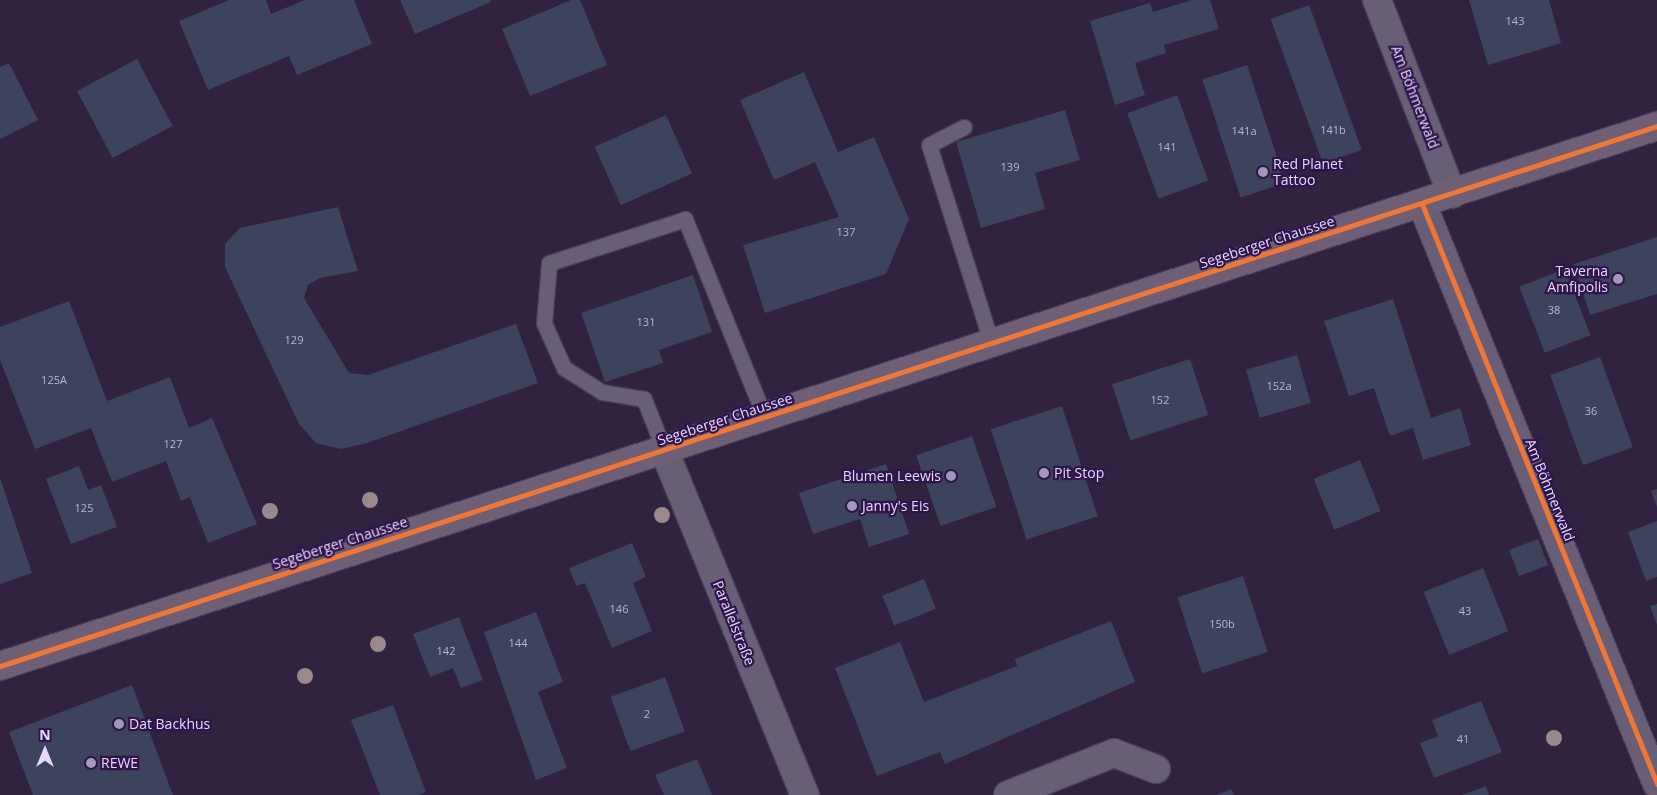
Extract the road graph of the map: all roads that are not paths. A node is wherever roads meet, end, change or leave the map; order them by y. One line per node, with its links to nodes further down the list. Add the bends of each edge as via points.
1 (1378, 0): 4 (street, Am Böhmerwald)
2 (1657, 126): 4 (main road, Segeberger Chaussee)
3 (964, 127): 6 (lane, via 930,145)
4 (1452, 194): 5 (main road, Segeberger Chaussee)
5 (1422, 204): 6 (main road, Segeberger Chaussee); 11 (street, Am Böhmerwald)
6 (992, 344): 7 (main road, Segeberger Chaussee)
7 (765, 418): 8 (main road, Segeberger Chaussee); 8 (lane, via 685,219 549,263 544,323 564,368 602,392 644,399)
8 (664, 450): 9 (main road, Segeberger Chaussee); 12 (street, Parallelstraße)
9 (0, 666)
10 (1156, 769): 13 (street, via 1114,753)
11 (1657, 784)
12 (805, 795)
13 (1008, 795)

